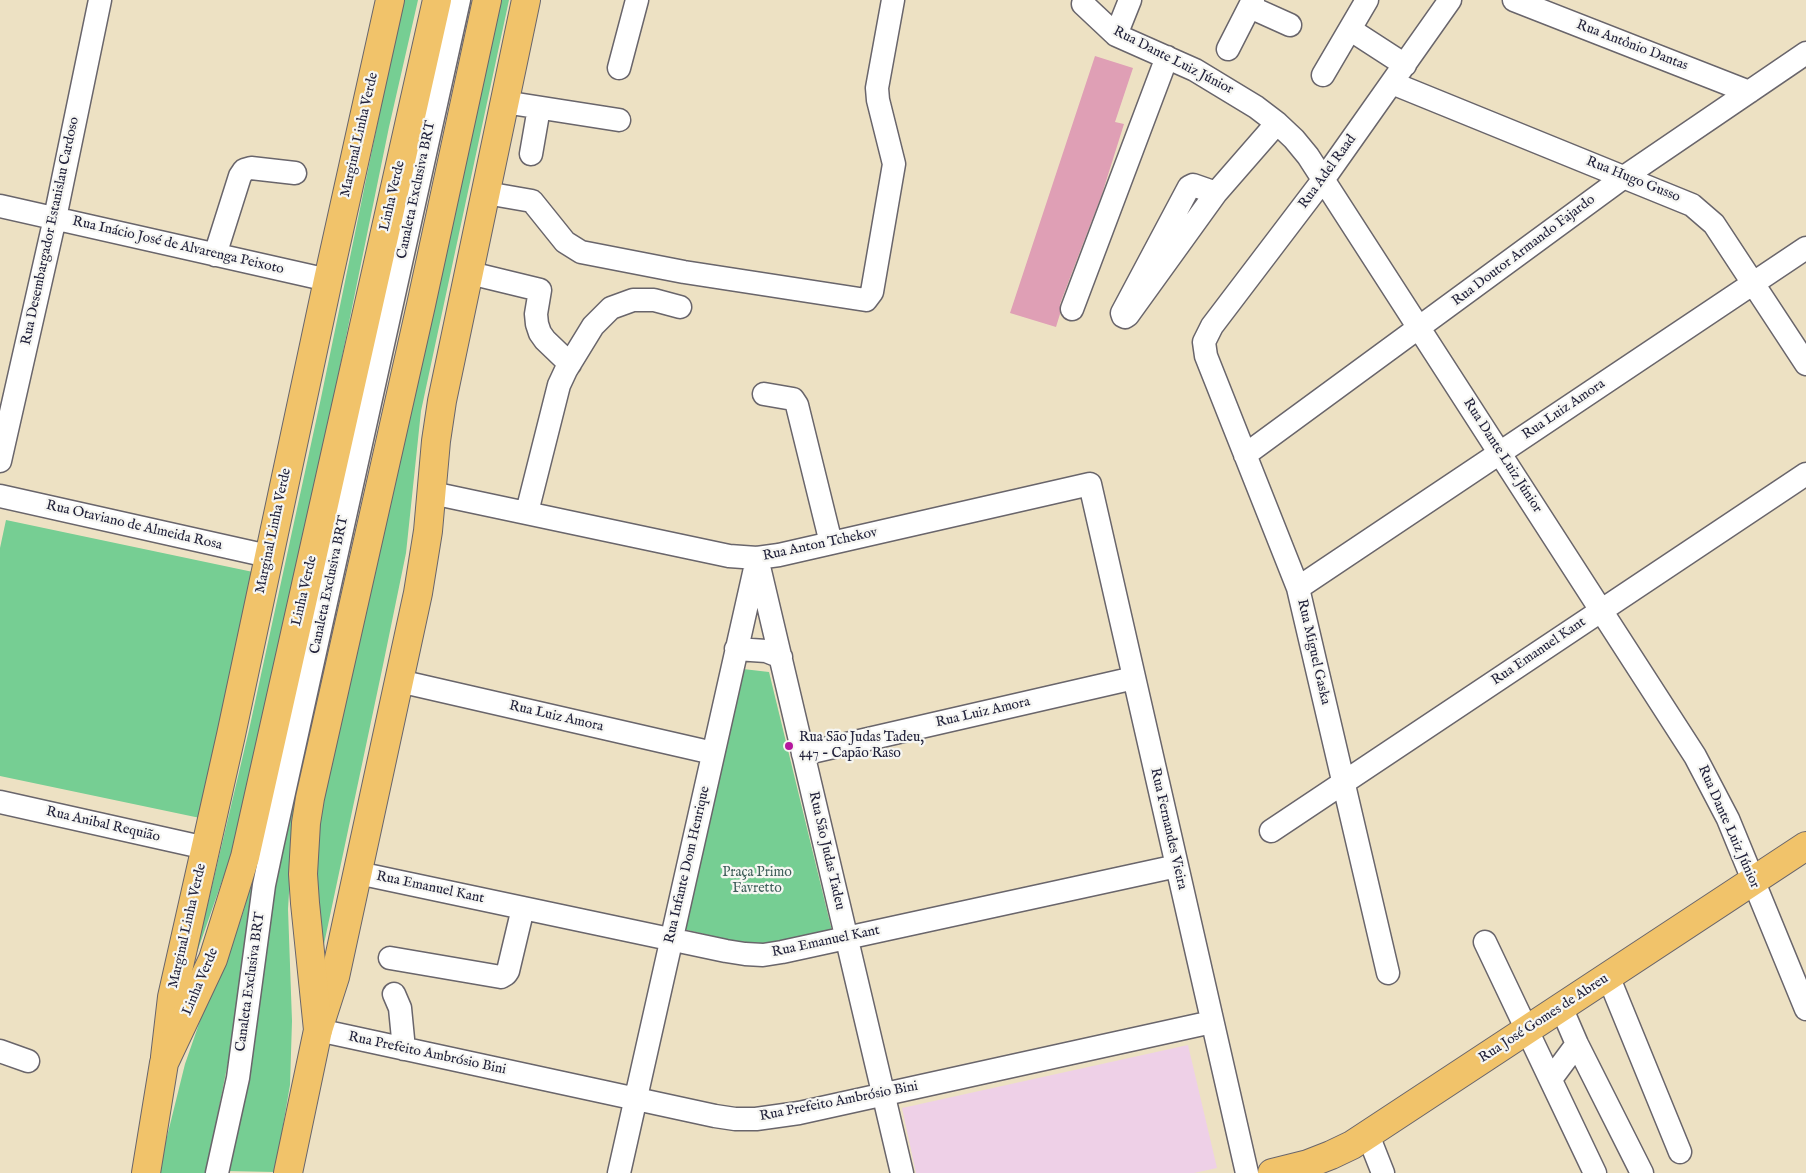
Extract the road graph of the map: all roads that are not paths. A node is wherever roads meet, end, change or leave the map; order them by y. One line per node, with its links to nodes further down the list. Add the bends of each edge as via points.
1 (100, 0): 37 (street, Rua Desembargador Estanislau Cardoso)
2 (390, 0): 41 (main road, Marginal Linha Verde)
3 (437, 0): 95 (main road, Linha Verde, via 245,857 213,959)
4 (459, 0): 103 (street, Canaleta Exclusiva BRT, via 264,884 238,1078)
5 (487, 0): 89 (main road, via 308,815 305,903)
6 (526, 0): 26 (main road)
7 (637, 0): 22 (street)
8 (893, 0): 34 (street, via 877,88 894,164 872,292 866,300 684,272 581,252 565,242 532,201)
9 (1130, 0): 17 (street)
10 (1367, 0): 16 (street)
11 (1450, 0): 21 (street, Rua Adel Raad)
12 (1514, 0): 25 (street, Rua Antônio Dantas)
13 (1083, 4): 17 (street, Rua Dante Luiz Júnior)
14 (1251, 4): 15 (street); 18 (street)
15 (1290, 24)
16 (1351, 30): 21 (street); 23 (street)
17 (1116, 35): 20 (street, Rua Dante Luiz Júnior)
18 (1228, 49)
19 (1806, 53): 25 (street, Rua Doutor Armando Fajardo)
20 (1167, 57): 29 (street, Rua Dante Luiz Júnior, via 1225,87); 44 (street)
21 (1404, 65): 24 (street, Rua Adel Raad)
22 (619, 68)
23 (1323, 75)
24 (1392, 83): 32 (street, Rua Hugo Gusso); 33 (street, Rua Adel Raad)
25 (1749, 92): 32 (street, Rua Doutor Armando Fajardo)
26 (504, 102): 27 (street); 34 (main road)
27 (539, 108): 28 (street); 30 (street)
28 (619, 120)
29 (1277, 123): 33 (street, Rua Dante Luiz Júnior, via 1298,144); 35 (street)
30 (531, 154)
31 (295, 173): 39 (street, via 244,170)
32 (1624, 177): 42 (street, Rua Hugo Gusso, via 1685,201 1705,214); 45 (street, Rua Doutor Armando Fajardo)
33 (1323, 180): 45 (street, Rua Dante Luiz Júnior); 46 (street, Rua Adel Raad, via 1212,326)
34 (486, 193): 40 (main road)
35 (1216, 194): 35 (street, via 1128,316 1123,316 1188,187 1193,185)
36 (0, 206): 37 (street, Rua Inácio José de Alvarenga Peixoto)
37 (55, 218): 39 (street, Rua Inácio José de Alvarenga Peixoto); 49 (street, Rua Desembargador Estanislau Cardoso)
38 (1806, 248): 42 (street, Rua Luiz Amora)
39 (215, 255): 41 (street, Rua Inácio José de Alvarenga Peixoto)
40 (470, 273): 47 (street, via 540,290 536,314 540,333); 56 (main road, via 438,423)
41 (328, 280): 60 (main road, Marginal Linha Verde)
42 (1753, 284): 48 (street, Rua Hugo Gusso); 51 (street, Rua Luiz Amora)
43 (680, 307): 47 (street, via 645,299 611,308 592,326)
44 (1072, 309)
45 (1419, 329): 51 (street, Rua Dante Luiz Júnior); 52 (street, Rua Doutor Armando Fajardo)
46 (1204, 342): 52 (street, Rua Miguel Gaska, via 1206,356)
47 (570, 364): 58 (street, via 554,402)
48 (1806, 364)
49 (8, 385): 53 (street, Rua Desembargador Estanislau Cardoso)
50 (764, 394): 59 (street, via 793,400 797,405)
51 (1500, 453): 62 (street, Rua Luiz Amora); 63 (street, Rua Dante Luiz Júnior)
52 (1246, 455): 62 (street, Rua Miguel Gaska)
53 (0, 461)
54 (1806, 474): 63 (street, Rua Emanuel Kant)
55 (1090, 484): 59 (street, Rua Anton Tchekov); 66 (street, Rua Fernandes Vieira)
56 (432, 493): 58 (street, Rua Anton Tchekov); 67 (main road, via 424,560)
57 (0, 496): 60 (street, Rua Otaviano de Almeida Rosa)
58 (527, 512): 61 (street, Rua Anton Tchekov, via 729,556)
59 (831, 543): 61 (street, Rua Anton Tchekov)
60 (268, 556): 74 (main road, Marginal Linha Verde)
61 (757, 558): 64 (street, Rua Infante Dom Henrique); 65 (street, Rua São Judas Tadeu)
62 (1298, 588): 70 (street, Rua Miguel Gaska)
63 (1602, 610): 70 (street, Rua Emanuel Kant); 77 (street, Rua Dante Luiz Júnior, via 1696,756)
64 (736, 649): 65 (street, via 766,651); 68 (street, Rua Infante Dom Henrique)
65 (781, 657): 69 (street, Rua São Judas Tadeu)
66 (1134, 678): 69 (street, Rua Luiz Amora); 75 (street, Rua Fernandes Vieira)
67 (399, 681): 68 (street, Rua Luiz Amora); 76 (main road)
68 (713, 753): 80 (street, Rua Infante Dom Henrique)
69 (804, 754): 79 (street, Rua São Judas Tadeu)
70 (1343, 782): 72 (street, Rua Emanuel Kant); 83 (street, Rua Miguel Gaska)
71 (0, 802): 74 (street, Rua Anibal Requião)
72 (1271, 831)
73 (1806, 846): 77 (main road, Rua José Gomes de Abreu)
74 (206, 848): 95 (main road, Marginal Linha Verde, via 172,997)
75 (1176, 866): 79 (street, Rua Emanuel Kant); 88 (street, Rua Fernandes Vieira)
76 (358, 873): 78 (street, Rua Emanuel Kant); 89 (main road, via 335,978)
77 (1753, 880): 84 (main road, Rua José Gomes de Abreu); 87 (street, Rua Dante Luiz Júnior)
78 (523, 908): 80 (street, Rua Emanuel Kant); 82 (street, via 508,971 501,976)
79 (847, 938): 80 (street, Rua Emanuel Kant, via 764,954 745,954); 97 (street, Rua São Judas Tadeu)
80 (671, 939): 98 (street, Rua Infante Dom Henrique)
81 (1485, 942): 90 (street)
82 (390, 958)
83 (1388, 973)
84 (1608, 976): 86 (main road, Rua José Gomes de Abreu); 100 (street)
85 (394, 994): 92 (street, via 400,1008)
86 (1561, 1008): 90 (main road, Rua José Gomes de Abreu); 91 (street)
87 (1806, 1009)
88 (1212, 1022): 97 (street, Rua Prefeito Ambrósio Bini); 107 (street, Rua Fernandes Vieira)
89 (318, 1030): 92 (street, Rua Prefeito Ambrósio Bini); 104 (main road)
90 (1526, 1030): 96 (street); 99 (main road, Rua José Gomes de Abreu)
91 (1577, 1044): 96 (street); 101 (street)
92 (404, 1049): 98 (street, Rua Prefeito Ambrósio Bini)
93 (0, 1051): 94 (street)
94 (28, 1061)
95 (164, 1062): 102 (main road, Linha Verde)
96 (1551, 1079): 110 (street)
97 (884, 1095): 98 (street, Rua Prefeito Ambrósio Bini, via 756,1119 715,1116); 106 (street, Rua São Judas Tadeu)
98 (636, 1099): 105 (street, Rua Infante Dom Henrique)
99 (1368, 1135): 108 (main road, Rua José Gomes de Abreu, via 1331,1156); 109 (street)
100 (1680, 1152)
101 (1636, 1171)
102 (146, 1173)
103 (217, 1173)
104 (288, 1173)
105 (619, 1173)
106 (902, 1173)
107 (1247, 1173)
108 (1272, 1173)
109 (1383, 1173)
110 (1595, 1173)

